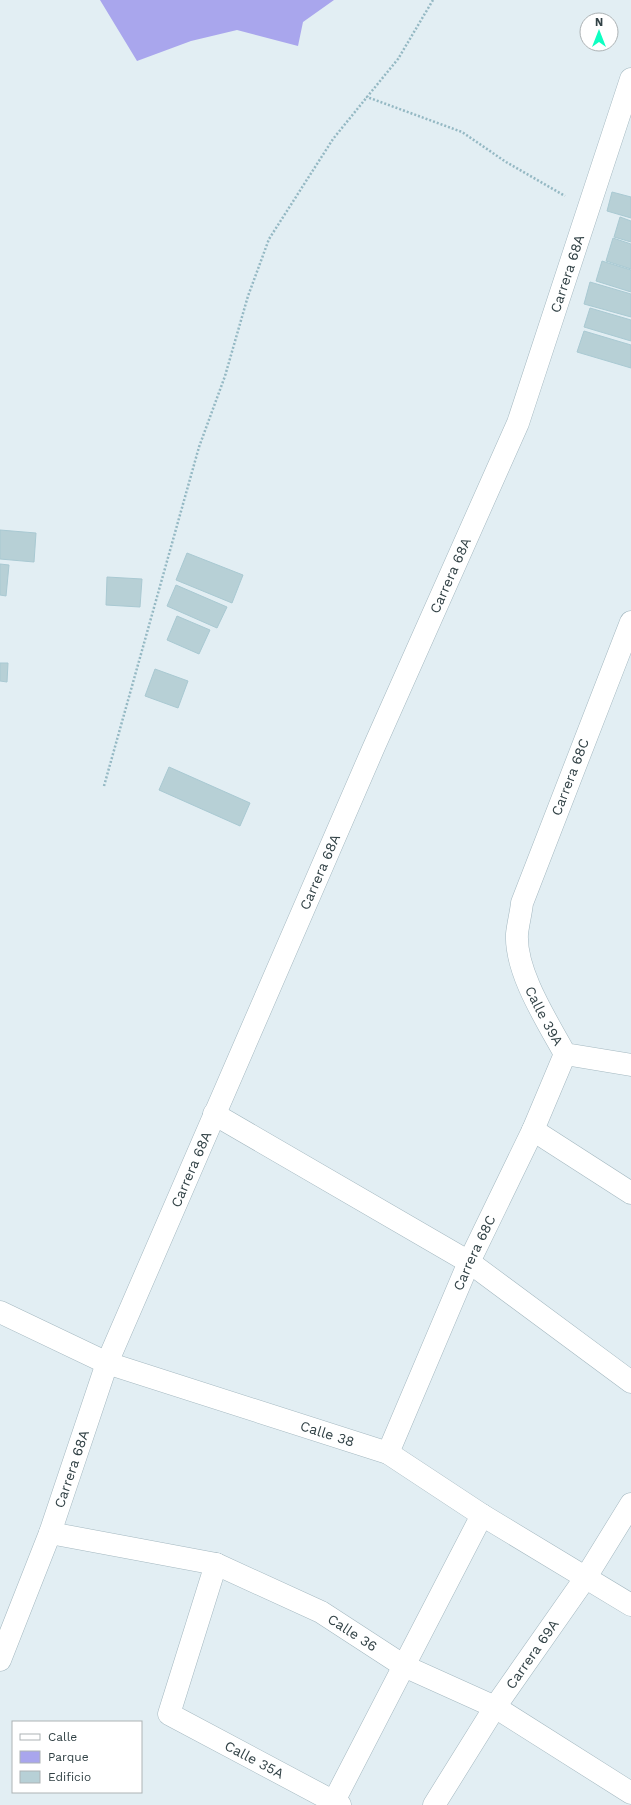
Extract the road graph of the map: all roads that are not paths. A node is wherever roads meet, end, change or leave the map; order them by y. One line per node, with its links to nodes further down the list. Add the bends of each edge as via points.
1 (631, 79): 6 (street, Carrera 68A, via 518,423 369,756)
2 (631, 622): 3 (street, Carrera 68C, via 522,903)
3 (517, 935): 4 (street, Calle 39A, via 521,960 533,996)
4 (565, 1054): 5 (street, Calle 39A); 7 (street, Carrera 68C)
5 (631, 1065)
6 (214, 1114): 9 (street); 11 (street, Carrera 68A)
7 (533, 1130): 8 (street); 9 (street, Carrera 68C)
8 (631, 1193)
9 (469, 1262): 12 (street); 13 (street, Carrera 68C)
10 (0, 1312): 11 (street, Calle 38)
11 (107, 1363): 13 (street, Calle 38); 16 (street, Carrera 68A)
12 (631, 1382)
13 (388, 1453): 15 (street, Calle 38)
14 (631, 1504): 18 (street, Carrera 69A)
15 (482, 1515): 18 (street, Calle 38); 21 (street)
16 (50, 1533): 17 (street, Calle 36); 20 (street, Carrera 68A)
17 (216, 1564): 21 (street, Calle 36, via 321,1612); 24 (street, Calle 35A, via 170,1714)
18 (586, 1577): 19 (street, Calle 38); 22 (street, Carrera 69A)
19 (631, 1604)
20 (0, 1660)
21 (404, 1666): 22 (street, Calle 36); 24 (street)
22 (495, 1707): 23 (street, Calle 36); 25 (street, Carrera 69A)
23 (631, 1793)
24 (337, 1803)
25 (434, 1805)

